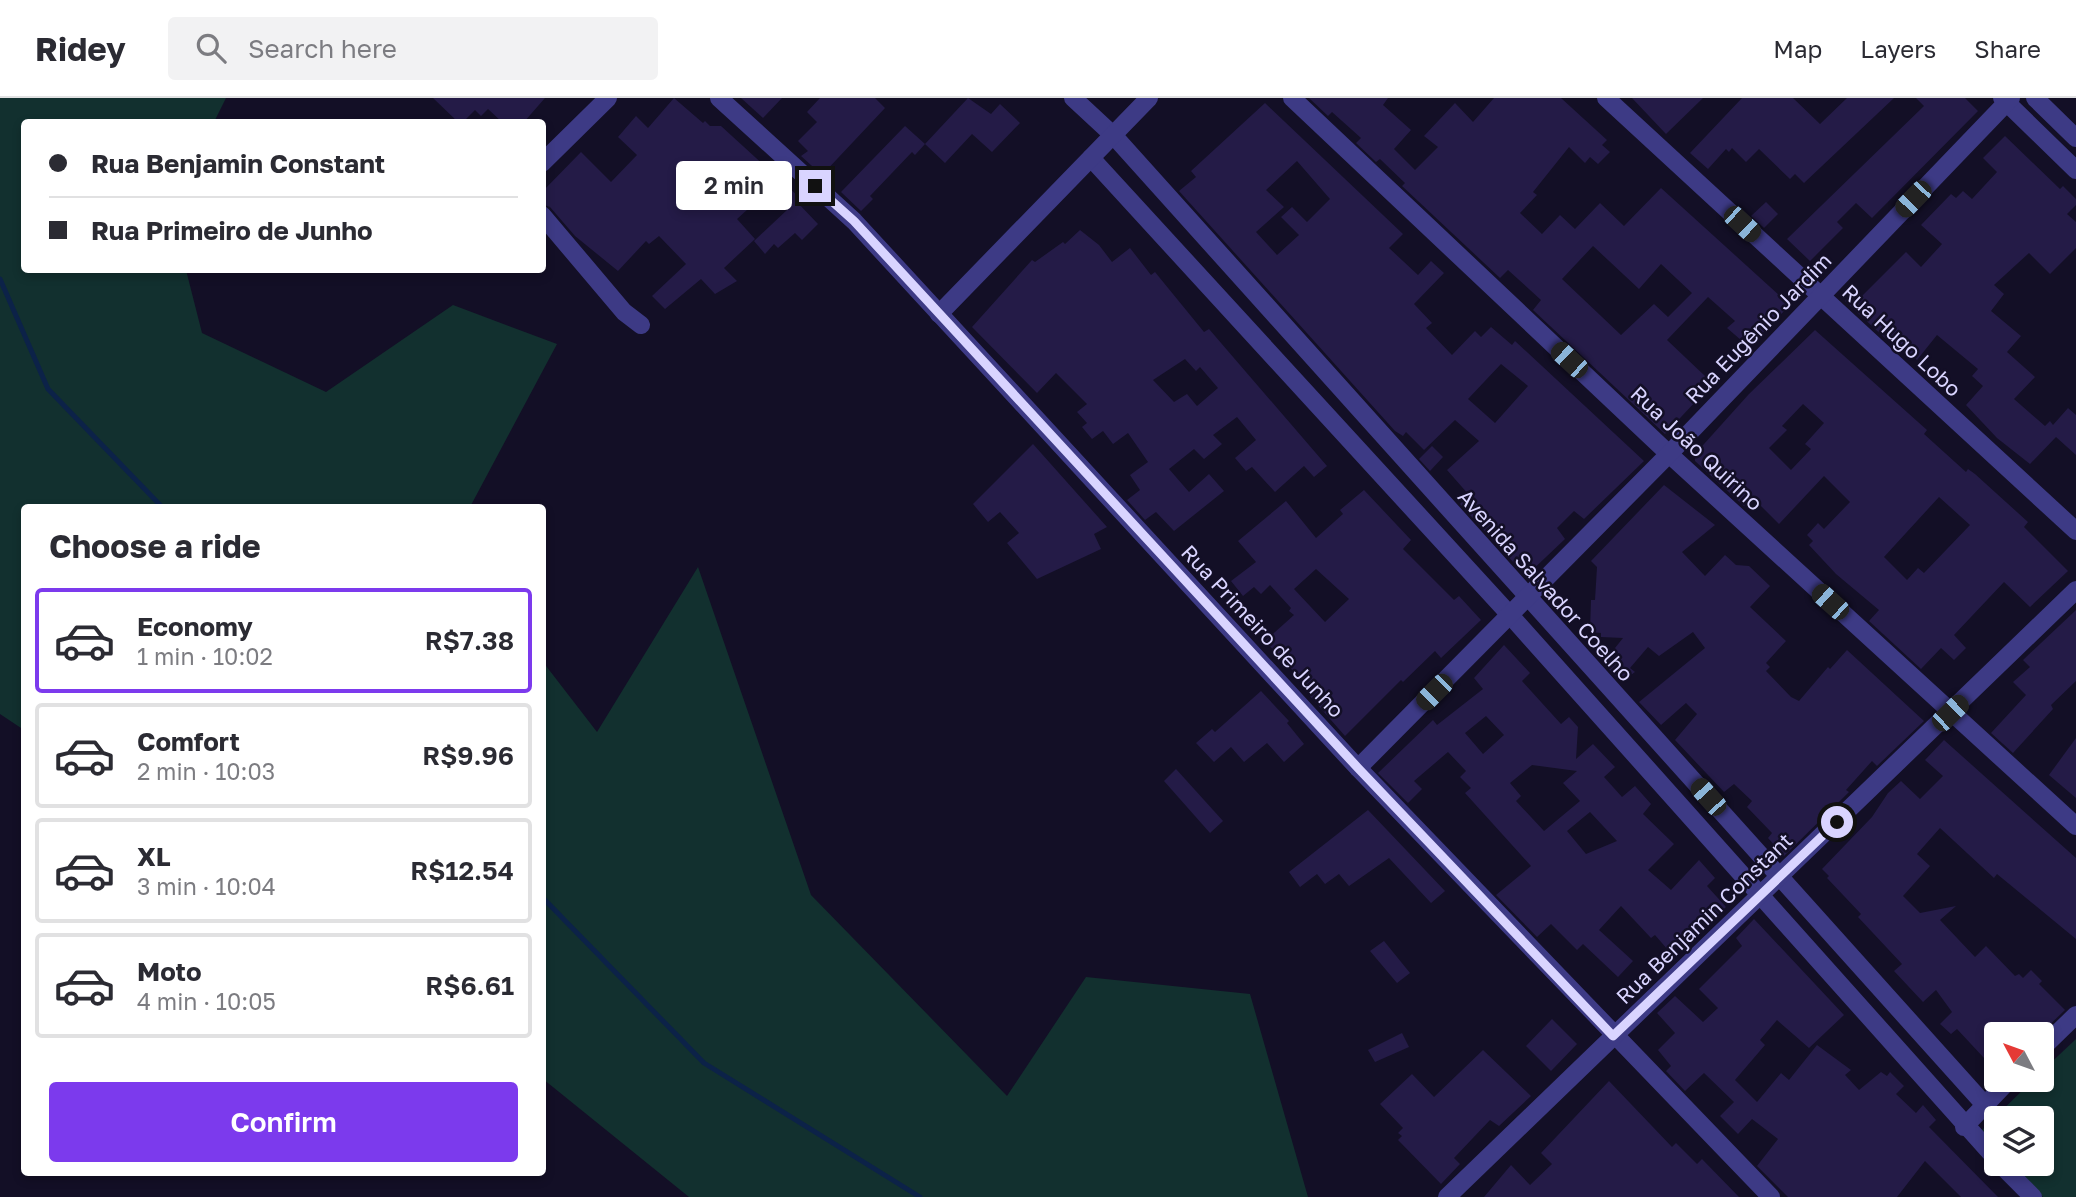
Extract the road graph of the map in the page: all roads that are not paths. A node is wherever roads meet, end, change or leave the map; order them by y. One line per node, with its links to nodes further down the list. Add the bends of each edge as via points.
1 (608, 98): 12 (street)
2 (719, 98): 16 (street, Rua Primeiro de Junho, via 854,221)
3 (1073, 98): 9 (street, Avenida Salvador Coelho)
4 (1149, 98): 9 (street)
5 (1292, 98): 18 (street, Rua João Quirino)
6 (1606, 98): 15 (street, Rua Hugo Lobo)
7 (2035, 98): 10 (street)
8 (2006, 100): 13 (street); 15 (street, Rua Eugênio Jardim)
9 (1114, 136): 11 (street); 21 (street, Avenida Salvador Coelho)
10 (2076, 138)
11 (1091, 158): 16 (street); 22 (street)
12 (546, 159)
13 (2076, 170)
14 (546, 220): 17 (street, via 624,312)
15 (1820, 296): 18 (street, Rua Eugênio Jardim); 19 (street, Rua Hugo Lobo)
16 (939, 314): 24 (street, Rua Primeiro de Junho)
17 (641, 325)
18 (1669, 454): 21 (street, Rua Eugênio Jardim); 23 (street, Rua João Quirino)
19 (2076, 531)
20 (2076, 590): 23 (street, Rua Benjamin Constant)
21 (1527, 598): 22 (street, Rua Eugênio Jardim); 26 (street, Avenida Salvador Coelho)
22 (1510, 615): 24 (street, Rua Eugênio Jardim); 27 (street)
23 (1950, 713): 25 (street, Rua João Quirino); 26 (street, Rua Benjamin Constant)
24 (1358, 768): 29 (street, Rua Primeiro de Junho)
25 (2076, 826)
26 (1780, 877): 27 (street, Rua Benjamin Constant); 32 (street, Avenida Salvador Coelho)
27 (1762, 895): 29 (street, Rua Benjamin Constant); 33 (street)
28 (2076, 1015): 30 (street)
29 (1613, 1036): 36 (street, Rua Benjamin Constant); 37 (street, Rua Primeiro de Junho)
30 (2054, 1036)
31 (1996, 1092): 32 (street)
32 (1984, 1104): 33 (street)
33 (1964, 1127): 34 (street)
34 (1984, 1148)
35 (2012, 1176): 38 (street)
36 (1449, 1193)
37 (1771, 1197)
38 (2033, 1197)

